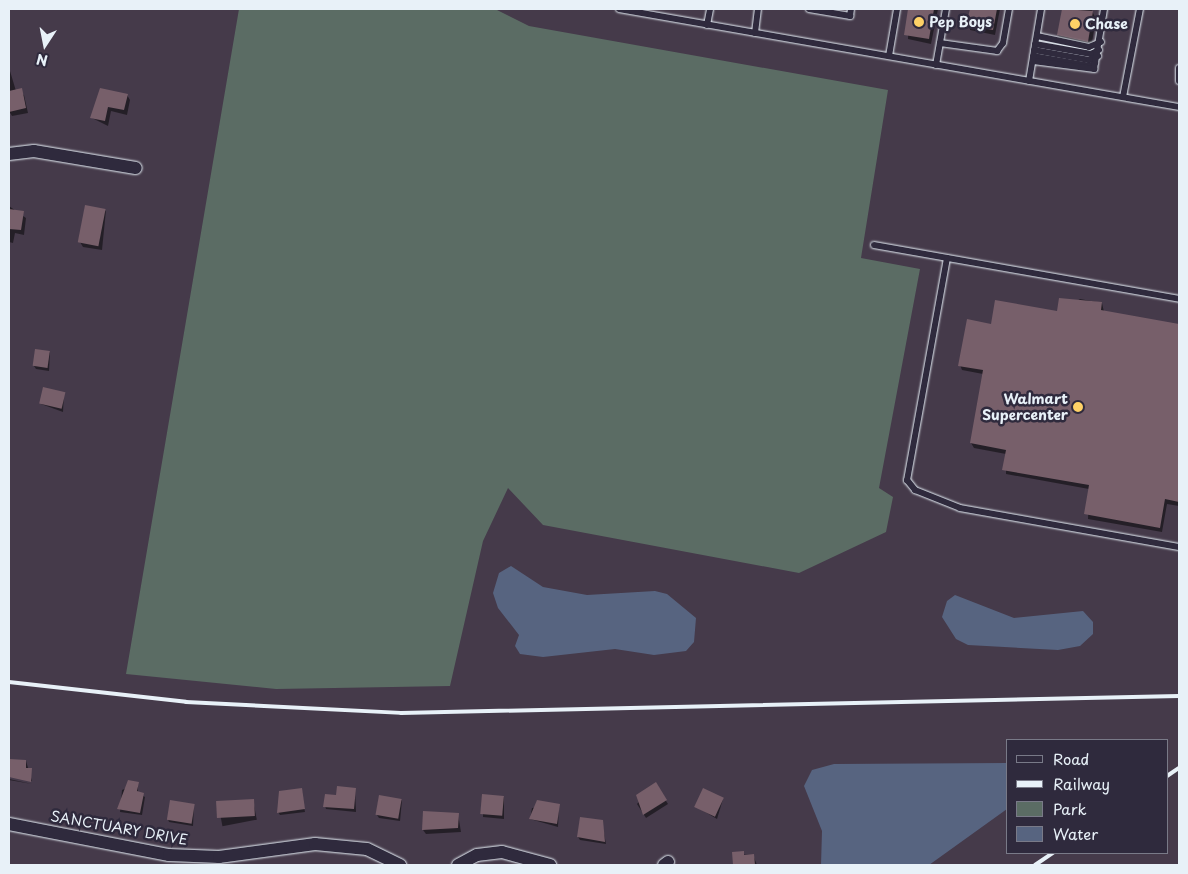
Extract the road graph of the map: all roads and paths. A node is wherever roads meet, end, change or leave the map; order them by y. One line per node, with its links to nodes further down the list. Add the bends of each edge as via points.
1 (618, 9): 12 (lane)
2 (710, 9): 13 (lane)
3 (758, 9): 14 (lane)
4 (809, 9): 5 (lane, via 850,16)
5 (851, 9)
6 (897, 9): 18 (lane)
7 (946, 9): 15 (lane)
8 (1009, 9): 15 (lane, via 1003,43 997,51)
9 (1041, 9): 17 (lane)
10 (1104, 9): 16 (lane)
11 (1140, 9): 24 (lane)
12 (644, 11): 13 (lane)
13 (707, 25): 14 (lane)
14 (755, 33): 18 (lane)
15 (940, 43): 20 (lane)
16 (1100, 45): 17 (lane, via 1091,54); 19 (lane)
17 (1034, 49): 19 (lane, via 1089,60); 19 (lane, via 1088,71); 22 (lane)
18 (889, 56): 20 (lane)
19 (1098, 58)
20 (936, 65): 22 (lane)
21 (1179, 68): 23 (lane)
22 (1029, 81): 24 (lane)
23 (1179, 81)
24 (1123, 97): 25 (lane)
25 (1179, 107)
26 (9, 154): 27 (street, via 34,151)
27 (136, 168)
28 (874, 245): 29 (lane)
29 (948, 258): 30 (lane); 31 (lane, via 907,480 915,490 960,508)
30 (1179, 300)
31 (1179, 547)
32 (9, 824): 33 (street, SANCTUARY DRIVE, via 169,855 219,857 315,844 367,849)
33 (400, 865)
34 (458, 865): 35 (street, via 477,855 502,852)
35 (550, 865)

